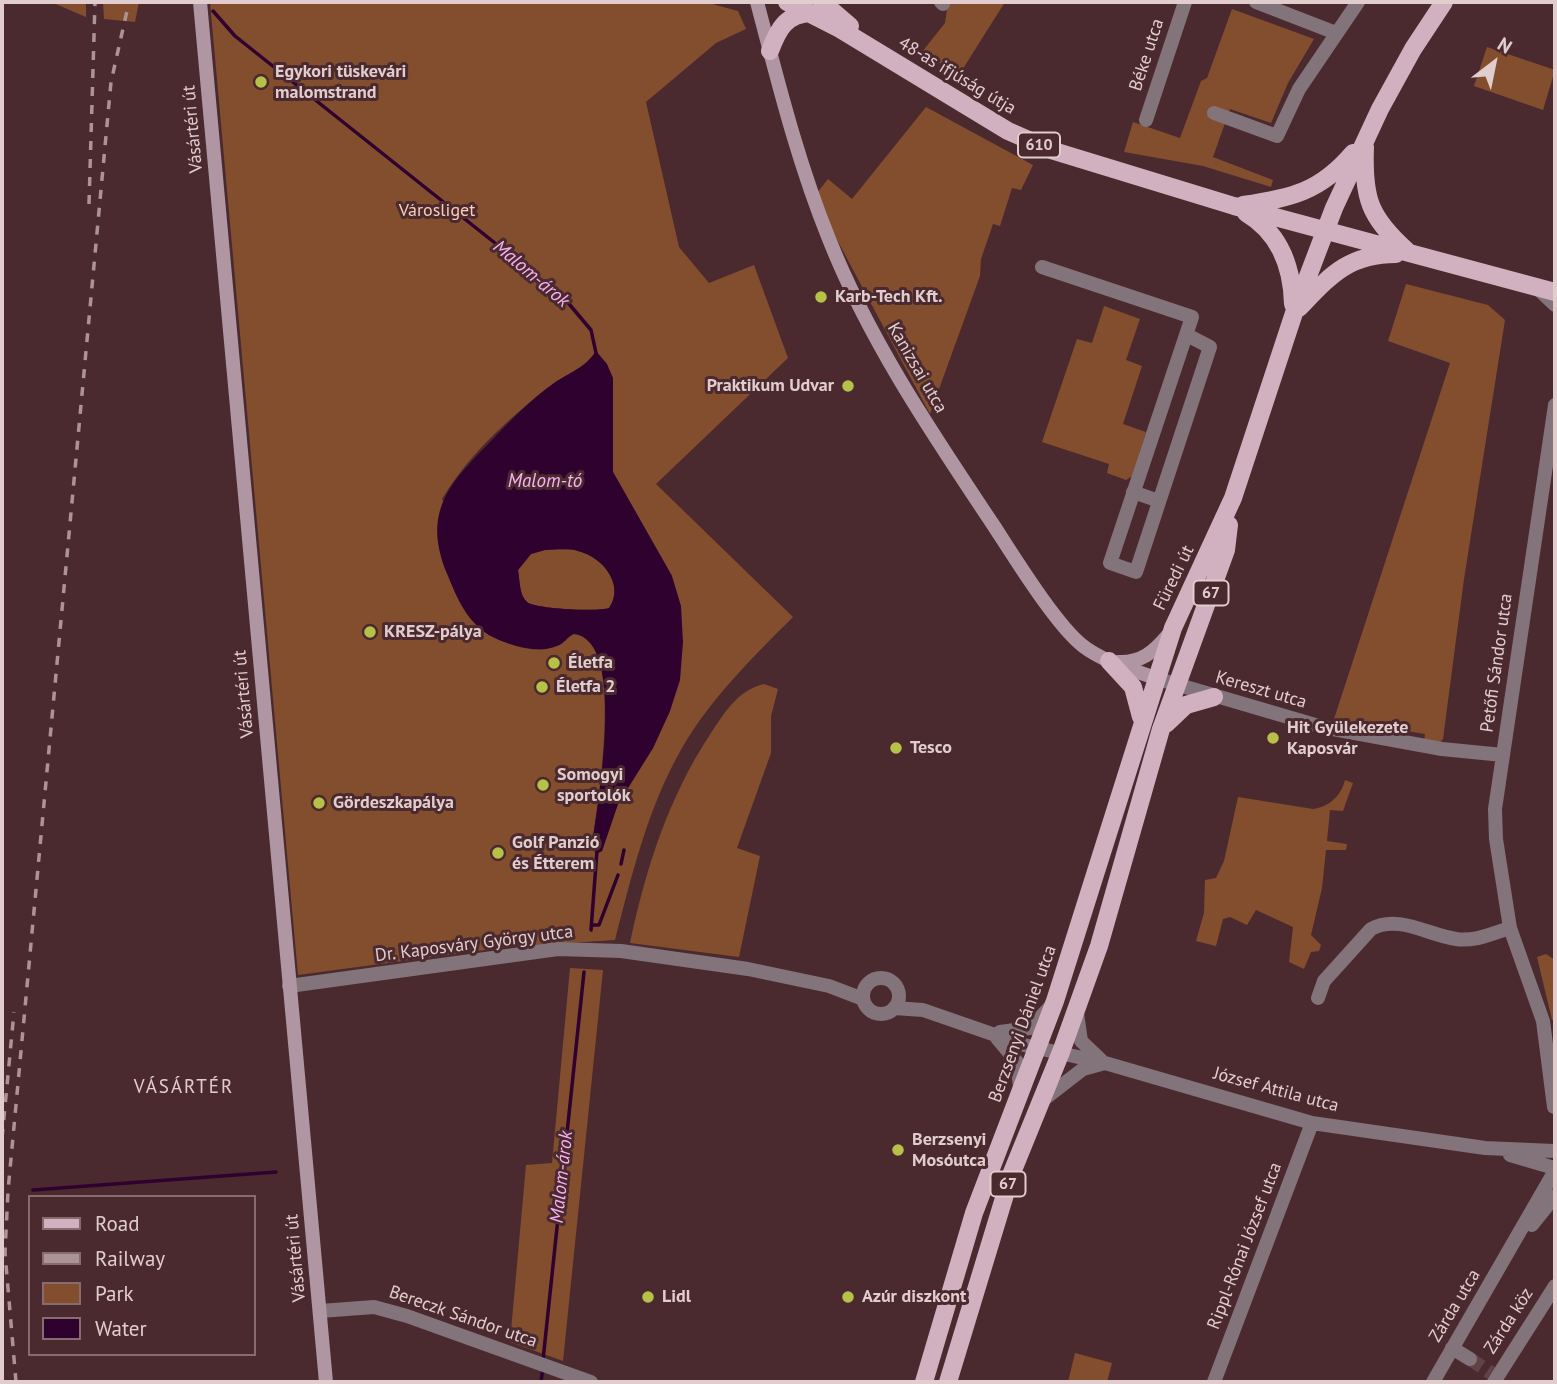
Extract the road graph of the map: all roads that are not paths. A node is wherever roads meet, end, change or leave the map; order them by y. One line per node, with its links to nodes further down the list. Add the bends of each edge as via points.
1 (200, 2): 37 (street, Vásártéri út)
2 (757, 2): 10 (street, Kanizsai utca)
3 (787, 2): 8 (main road)
4 (1185, 2): 12 (street, Béke utca)
5 (1256, 2): 9 (street)
6 (1358, 2): 9 (street)
7 (1444, 2): 13 (main road, 67, via 1413,49)
8 (817, 7): 10 (main road, via 789,17); 14 (main road, 48-as ifjúság útja / 610, via 896,64 1008,131 1054,152)
9 (1336, 33): 11 (street, via 1299,89 1277,136)
10 (770, 51): 29 (street, Kanizsai utca, via 822,223 912,400 1066,629)
11 (1214, 113)
12 (1146, 120)
13 (1365, 140): 14 (main road, via 1335,172 1300,195); 15 (main road, 67); 16 (main road, via 1367,200 1388,234)
14 (1234, 206): 15 (main road, 610); 21 (main road, via 1255,218 1282,250 1292,276)
15 (1325, 230): 16 (main road, 610); 21 (main road, 67)
16 (1410, 254): 18 (main road, 610); 21 (main road, via 1346,264)
17 (1042, 267): 22 (street, via 1192,317)
18 (1536, 288): 19 (main road, 610); 20 (street)
19 (1555, 292)
20 (1555, 305)
21 (1294, 313): 26 (main road, Füredi út / 67)
22 (1186, 335): 25 (street); 27 (street, via 1210,347)
23 (1555, 405): 24 (street, Petőfi Sándor utca)
24 (1551, 458): 35 (street, Petőfi Sándor utca)
25 (1133, 492): 27 (street); 27 (street, via 1110,563 1136,572)
26 (1233, 498): 28 (main road, Füredi út / 67); 31 (main road, Füredi út / 67, via 1226,550)
27 (1159, 501)
28 (1173, 628): 29 (street, via 1146,657 1130,663); 30 (main road, Füredi út / 67)
29 (1109, 661): 30 (street, Kanizsai utca); 33 (main road, via 1133,687)
30 (1155, 678): 31 (street, Kereszt utca); 33 (main road, Berzsenyi Dániel utca / 67)
31 (1176, 685): 32 (street, Kereszt utca); 34 (main road, 67)
32 (1214, 696): 34 (main road, via 1186,705); 35 (street, Kereszt utca, via 1356,735)
33 (1142, 721): 40 (main road, Berzsenyi Dániel utca / 67)
34 (1161, 729): 42 (main road, 67, via 1118,884)
35 (1503, 755): 36 (street, Petőfi Sándor utca, via 1496,839)
36 (1510, 928): 39 (street, via 1471,940 1391,922 1379,925 1324,981); 49 (street, Petőfi Sándor utca, via 1543,1021)
37 (289, 986): 38 (street, Dr. Kaposváry György utca, via 558,949 621,951 748,969); 57 (street, Vásártéri út)
38 (864, 993): 41 (street, via 866,1006 876,1013 885,1013); 41 (street, via 872,980 886,979 895,985)
39 (1318, 998)
40 (1055, 1001): 43 (street, via 1030,1028); 44 (main road, Berzsenyi Dániel utca / 67)
41 (896, 1002): 43 (street)
42 (1077, 1007): 45 (main road, 67); 46 (street, via 1081,1041)
43 (991, 1032): 44 (street); 47 (street, via 1017,1062)
44 (1038, 1047): 45 (street, József Attila utca); 47 (main road, Berzsenyi Dániel utca / 67)
45 (1061, 1052): 46 (street, József Attila utca); 48 (main road, 67)
46 (1105, 1063): 48 (street, via 1083,1069); 50 (street, József Attila utca)
47 (1020, 1094): 63 (main road, Berzsenyi Dániel utca / 67, via 974,1213)
48 (1042, 1101): 64 (main road, 67, via 1011,1175)
49 (1554, 1107)
50 (1312, 1123): 51 (street, József Attila utca); 65 (street, Rippl-Rónai József utca)
51 (1485, 1148): 52 (street, József Attila utca); 53 (street, József Attila utca)
52 (1555, 1151): 53 (street, Zárda utca)
53 (1553, 1172): 55 (street, Zárda utca)
54 (1555, 1196): 55 (street, Zárda utca)
55 (1511, 1251): 58 (street, Zárda utca)
56 (1555, 1286): 60 (street, Zárda köz)
57 (320, 1311): 61 (street, Vásártéri út); 62 (street, Bereczk Sándor utca, via 374,1307)
58 (1452, 1348): 59 (street, Zárda köz); 66 (street, Zárda utca)
59 (1470, 1359)
60 (1497, 1379)
61 (326, 1382)
62 (590, 1382)
63 (924, 1382)
64 (948, 1382)
65 (1213, 1382)
66 (1433, 1382)

